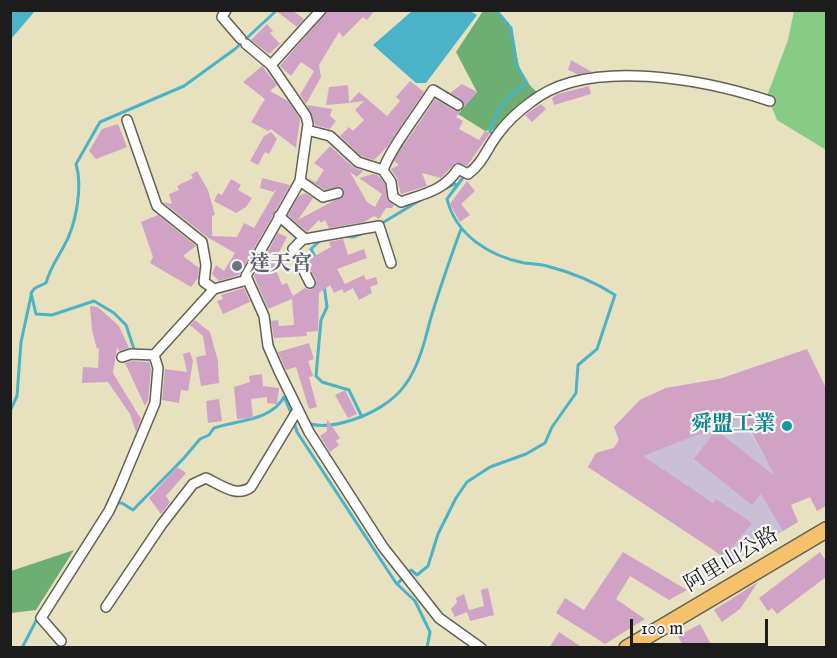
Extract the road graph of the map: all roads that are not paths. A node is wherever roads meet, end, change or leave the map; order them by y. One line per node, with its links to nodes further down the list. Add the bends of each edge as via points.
1 (226, 10): 3 (street, via 222,17 243,42)
2 (321, 10): 3 (street)
3 (271, 65): 7 (street, via 306,116)
4 (771, 101): 8 (street, via 730,88 680,80 586,78 544,92 498,134 477,168 468,174 458,169 448,182 431,193 401,202 393,197 391,182)
5 (458, 105): 8 (street, via 433,90 389,154)
6 (127, 120): 16 (street, via 157,206 202,242 204,282)
7 (307, 130): 8 (street, via 330,136 358,162); 9 (street)
8 (383, 170)
9 (300, 181): 10 (street, via 323,197); 11 (street)
10 (338, 193)
11 (279, 216): 12 (street); 14 (street)
12 (304, 238): 13 (street, via 379,226); 15 (street, via 293,249)
13 (391, 263)
14 (247, 280): 16 (street); 19 (street, via 264,316 268,346)
15 (310, 284)
16 (214, 289): 17 (street)
17 (154, 355): 18 (street); 22 (street, via 158,368 155,403 120,487 41,618)
18 (122, 357)
19 (297, 411): 21 (street, via 246,491 238,492 206,478 193,484); 23 (street, via 382,547 439,618)
20 (826, 530): 24 (main road, 阿里山公路)
21 (106, 607)
22 (61, 641)
23 (481, 648)
24 (627, 648)

